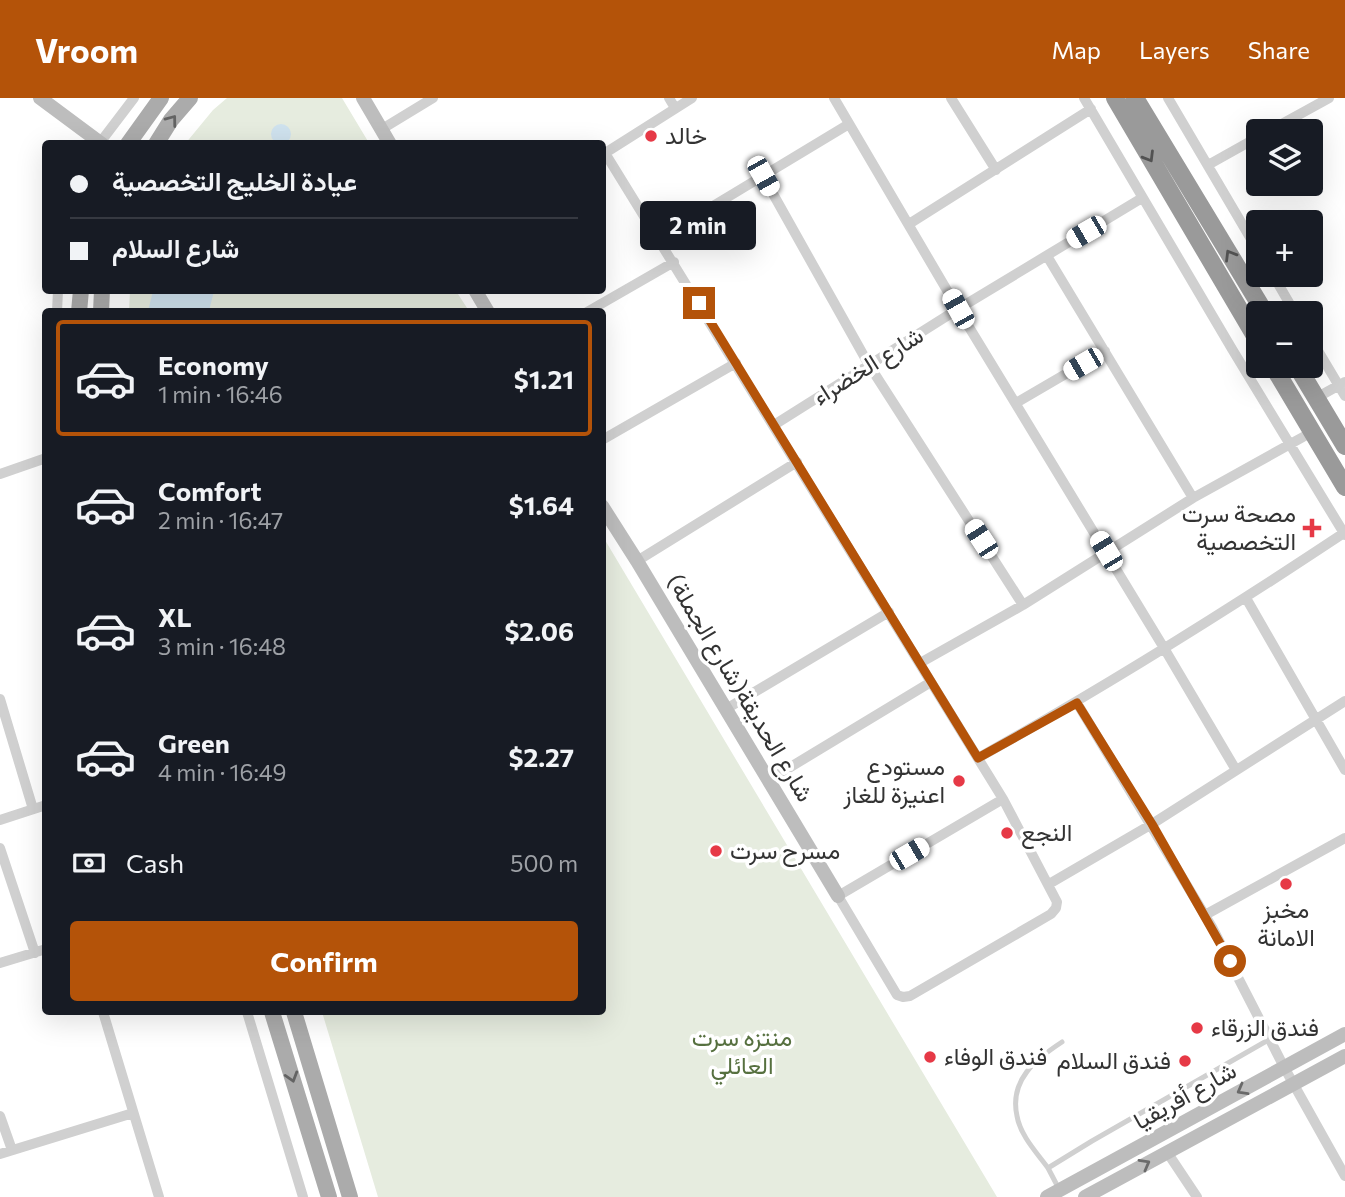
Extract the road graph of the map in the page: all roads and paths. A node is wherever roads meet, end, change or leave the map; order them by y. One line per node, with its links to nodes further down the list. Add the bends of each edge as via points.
1 (40, 98): 21 (street)
2 (134, 98): 22 (street)
3 (162, 98): 23 (main road)
4 (190, 98): 24 (main road, one-way to 4)
5 (363, 98): 20 (street)
6 (433, 98): 20 (street)
7 (669, 98): 16 (street)
8 (692, 98): 16 (street)
9 (834, 98): 19 (street)
10 (951, 98): 30 (street)
11 (1084, 98): 17 (street)
12 (1115, 98): 41 (highway, one-way to 41)
13 (1135, 98): 38 (highway, one-way to 13)
14 (1168, 98): 29 (street)
15 (1329, 98): 18 (street)
16 (675, 108): 27 (street)
17 (1091, 109): 30 (street); 32 (street)
18 (1291, 119)
19 (849, 124): 31 (street); 33 (street)
20 (382, 129): 25 (street)
21 (96, 140)
22 (102, 140)
23 (131, 140)
24 (158, 140)
25 (388, 140)
26 (1246, 144): 29 (street)
27 (606, 153)
28 (606, 157): 35 (street)
29 (1208, 165): 34 (street)
30 (996, 170): 33 (street)
31 (763, 176): 35 (street); 45 (street)
32 (1142, 198): 36 (street, شارع الخضراء); 55 (street)
33 (909, 224): 40 (street)
34 (1246, 230)
35 (660, 238): 37 (street)
36 (1047, 256): 40 (street, شارع الخضراء); 42 (street)
37 (674, 262): 39 (street); 44 (street)
38 (1258, 301)
39 (594, 308)
40 (958, 309): 45 (street, شارع الخضراء); 51 (street)
41 (1246, 321)
42 (1105, 351): 51 (street); 61 (street)
43 (1323, 356): 48 (street)
44 (736, 363): 52 (street); 54 (street)
45 (869, 365): 52 (street, شارع الخضراء); 67 (street)
46 (1280, 378): 53 (highway)
47 (1304, 378): 50 (highway)
48 (1342, 384): 49 (street); 50 (street)
49 (1345, 396)
50 (1316, 398): 56 (highway)
51 (1016, 403): 64 (street)
52 (774, 425): 58 (street)
53 (1312, 432): 55 (street); 60 (highway)
54 (606, 438)
55 (1290, 444): 61 (street); 63 (street)
56 (1345, 446)
57 (42, 459): 59 (street)
58 (797, 462): 65 (street); 68 (street)
59 (0, 474)
60 (1345, 486)
61 (1194, 498): 64 (street)
62 (606, 512): 65 (street, شارع الحديقة(شارع الجملة))
63 (1345, 534): 66 (street)
64 (1106, 551): 67 (street); 69 (street)
65 (638, 561): 75 (street, شارع الحديقة(شارع الجملة))
66 (1247, 598): 69 (street); 76 (street)
67 (1023, 605): 70 (street)
68 (889, 612): 70 (street); 75 (street)
69 (1164, 648): 74 (street); 78 (street)
70 (920, 663): 71 (street)
71 (931, 682): 77 (street); 80 (street)
72 (0, 699): 83 (street)
73 (1345, 701): 76 (street)
74 (1077, 703): 77 (street); 85 (street)
75 (726, 709): 80 (street, شارع الحديقة(شارع الجملة))
76 (1317, 720): 78 (street); 79 (street)
77 (978, 758): 81 (street)
78 (1236, 770): 85 (street)
79 (1345, 770)
80 (769, 780): 89 (street, شارع الحديقة(شارع الجملة))
81 (1003, 799): 88 (street); 89 (street)
82 (42, 806): 83 (street)
83 (33, 809): 84 (street)
84 (0, 820)
85 (1152, 824): 88 (street); 90 (street)
86 (1345, 838): 90 (street)
87 (0, 848): 91 (street)
88 (1049, 884): 89 (street, via 1057,902 1051,914 903,997 893,990)
89 (838, 896)
90 (1205, 915): 98 (street)
91 (40, 951): 92 (street)
92 (0, 964)
93 (104, 1015): 103 (street)
94 (248, 1015): 112 (street)
95 (273, 1015): 113 (main road, one-way to 113)
96 (295, 1015): 114 (main road)
97 (1345, 1034): 101 (street, شارع أفريقيا)
98 (1270, 1039): 101 (street); 108 (lane)
99 (1062, 1042): 108 (lane, via 1037,1058 1020,1080 1017,1102 1017,1117)
100 (1345, 1056): 102 (street, شارع أفريقيا)
101 (1284, 1067): 102 (street); 110 (street, شارع أفريقيا, one-way to 110)
102 (1293, 1084): 106 (street, شارع أفريقيا); 109 (street)
103 (133, 1113): 105 (street); 111 (street)
104 (0, 1116): 105 (street)
105 (12, 1150): 107 (street)
106 (1167, 1152): 115 (street, شارع أفريقيا, one-way to 106); 116 (street)
107 (0, 1154)
108 (1048, 1168): 110 (lane)
109 (1345, 1176)
110 (1053, 1194)
111 (159, 1197)
112 (303, 1197)
113 (329, 1197)
114 (350, 1197)
115 (1085, 1197)
116 (1197, 1197)

